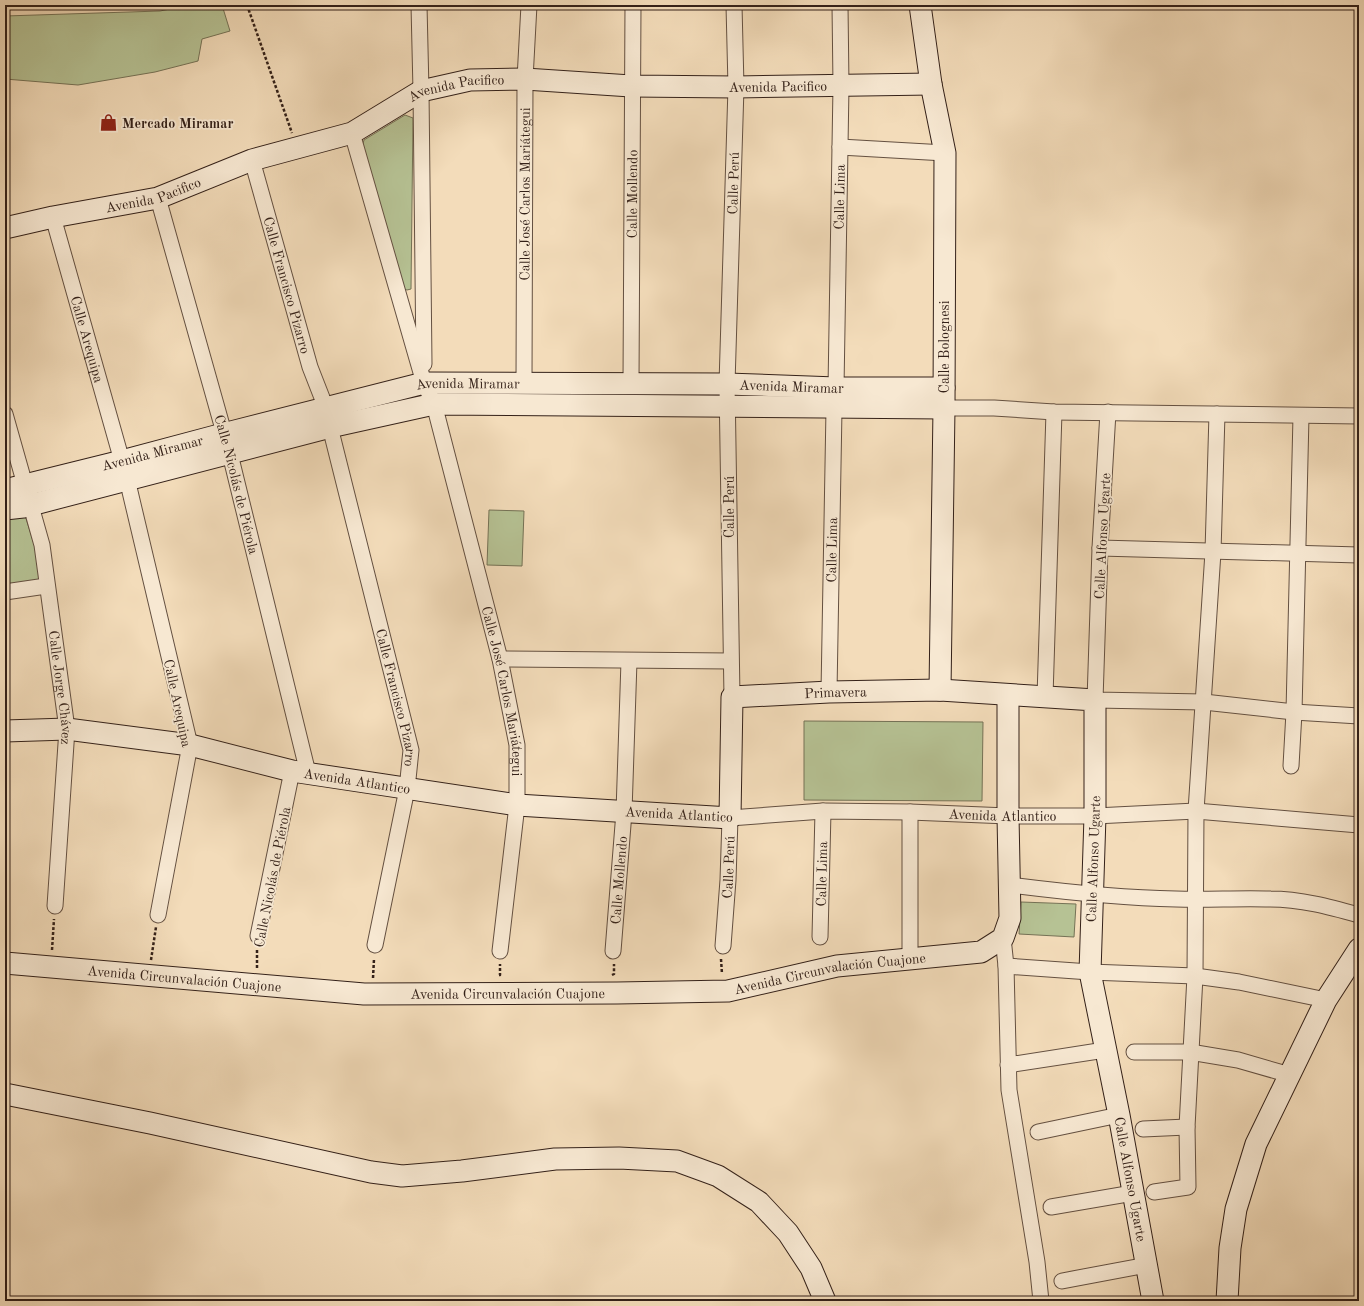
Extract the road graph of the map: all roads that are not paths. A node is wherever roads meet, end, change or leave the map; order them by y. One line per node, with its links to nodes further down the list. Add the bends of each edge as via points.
1 (419, 5): 12 (street)
2 (529, 5): 7 (street, Calle José Carlos Mariátegui)
3 (632, 5): 9 (street, Calle Mollendo)
4 (734, 5): 11 (street, Calle Perú)
5 (840, 5): 10 (street, Calle Lima)
6 (920, 5): 8 (main road, Calle Bolognesi)
7 (525, 79): 9 (main road, Avenida Pacifico); 12 (main road, Avenida Pacifico, via 470,80); 20 (street, Calle José Carlos Mariátegui)
8 (931, 84): 10 (main road, Avenida Pacifico); 15 (main road, Calle Bolognesi)
9 (631, 86): 11 (main road, Avenida Pacifico); 22 (street, Calle Mollendo)
10 (841, 86): 11 (main road, Avenida Pacifico); 14 (street, Calle Lima)
11 (736, 88): 23 (street, Calle Perú)
12 (422, 91): 13 (main road, Avenida Pacifico); 21 (street)
13 (352, 133): 16 (main road, Avenida Pacifico); 21 (street, Calle José Carlos Mariátegui)
14 (840, 148): 15 (street); 24 (street, Calle Lima)
15 (945, 154): 25 (main road, Calle Bolognesi)
16 (252, 160): 17 (main road, Avenida Pacifico); 35 (street, Calle Francisco Pizarro, via 310,367)
17 (158, 198): 18 (main road, Avenida Pacifico); 36 (street, Calle Nicolás de Piérola)
18 (53, 216): 19 (main road, Avenida Pacifico); 38 (street, Calle Arequipa)
19 (5, 228)
20 (524, 382): 21 (main road, Avenida Miramar); 22 (main road, Avenida Miramar)
21 (424, 383): 26 (street, Calle José Carlos Mariátegui); 35 (main road, Avenida Miramar)
22 (630, 383): 23 (main road, Avenida Miramar)
23 (727, 384): 24 (main road, Avenida Miramar); 27 (street, Calle Perú)
24 (836, 388): 25 (main road, Avenida Miramar)
25 (944, 398): 28 (main road, Avenida Miramar); 29 (street, via 994,408); 51 (main road, Calle Bolognesi)
26 (434, 404): 27 (main road, Avenida Miramar); 35 (main road, Avenida Miramar); 48 (street, Calle José Carlos Mariátegui)
27 (729, 408): 28 (main road, Avenida Miramar); 50 (street, Calle Perú)
28 (834, 409): 52 (street, Calle Lima)
29 (1054, 412): 30 (street); 55 (street)
30 (1108, 412): 32 (street); 42 (street, Calle Alfonso Ugarte)
31 (5, 414): 40 (street, Calle Jorge Chávez)
32 (1216, 414): 33 (street); 43 (street)
33 (1301, 416): 34 (street); 44 (street)
34 (1359, 416)
35 (328, 418): 36 (main road, Avenida Miramar); 37 (main road, Avenida Miramar); 65 (street, Calle Francisco Pizarro, via 411,750)
36 (223, 434): 37 (street, Calle Nicolás de Piérola); 38 (main road, Avenida Miramar)
37 (230, 454): 38 (main road, Avenida Miramar); 64 (street, Calle Nicolás de Piérola)
38 (124, 470): 40 (main road, Avenida Miramar); 62 (street, Calle Arequipa)
39 (5, 490): 40 (main road, Avenida Miramar)
40 (27, 495): 41 (main road, Avenida Miramar); 46 (street, Calle Jorge Chávez, via 42,545)
41 (5, 509)
42 (1100, 548): 43 (street); 56 (street, Calle Alfonso Ugarte)
43 (1213, 552): 44 (street); 57 (street)
44 (1297, 553): 45 (street); 58 (street)
45 (1359, 555)
46 (46, 586): 47 (street); 60 (street, Calle Jorge Chávez)
47 (5, 592)
48 (500, 659): 49 (street); 66 (street, Calle José Carlos Mariátegui, via 517,745)
49 (629, 661): 50 (street); 69 (street, Calle Mollendo)
50 (730, 661): 54 (street, Calle Perú)
51 (940, 690): 52 (main road, Primavera); 53 (main road, Primavera)
52 (829, 692): 54 (main road, Primavera)
53 (1008, 696): 55 (main road, Primavera); 71 (main road)
54 (732, 697): 73 (main road, Calle Perú)
55 (1045, 697): 56 (main road, Primavera)
56 (1095, 700): 57 (street); 72 (main road, Calle Alfonso Ugarte)
57 (1204, 702): 58 (street); 68 (street)
58 (1294, 712): 59 (street); 63 (street)
59 (1359, 716)
60 (67, 729): 61 (main road, Avenida Atlantico); 62 (main road, Avenida Atlantico); 78 (street, Calle Jorge Chávez)
61 (5, 731)
62 (190, 745): 64 (main road, Avenida Atlantico); 79 (street, Calle Arequipa)
63 (1291, 766)
64 (300, 772): 65 (main road, Avenida Atlantico); 81 (street, Calle Nicolás de Piérola)
65 (407, 789): 66 (main road, Avenida Atlantico); 84 (street, Calle Francisco Pizarro)
66 (517, 806): 69 (main road, Avenida Atlantico); 88 (street, Calle José Carlos Mariátegui)
67 (823, 811): 70 (street, Avenida Atlantico); 73 (street, Avenida Atlantico); 82 (street, Calle Lima)
68 (1196, 811): 72 (street, Avenida Atlantico); 74 (street, Avenida Atlantico); 77 (street)
69 (624, 812): 73 (main road, Avenida Atlantico); 87 (street, Calle Mollendo)
70 (910, 812): 71 (street, Avenida Atlantico); 89 (street)
71 (1008, 816): 72 (street, Avenida Atlantico); 75 (main road)
72 (1095, 816): 76 (main road, Calle Alfonso Ugarte)
73 (730, 818): 85 (street, Calle Perú)
74 (1359, 825)
75 (1010, 885): 76 (street); 83 (main road, via 1010,918)
76 (1092, 895): 77 (street); 92 (main road, Calle Alfonso Ugarte)
77 (1196, 900): 80 (street, via 1289,900 1318,904); 93 (street)
78 (55, 906)
79 (158, 915)
80 (1359, 915)
81 (258, 936)
82 (820, 937)
83 (1003, 938): 89 (main road, Avenida Circunvalación Cuajone, via 981,952); 91 (street)
84 (375, 945)
85 (723, 946)
86 (1359, 949): 94 (main road)
87 (613, 950)
88 (500, 951)
89 (910, 958): 90 (main road, Avenida Circunvalación Cuajone, via 837,966 722,991 371,994)
90 (5, 963)
91 (1006, 966): 92 (street); 98 (street)
92 (1090, 972): 93 (street); 95 (main road, Calle Alfonso Ugarte)
93 (1195, 976): 94 (street, via 1239,982); 97 (street)
94 (1326, 1000): 99 (main road)
95 (1105, 1050): 98 (street); 101 (main road, Calle Alfonso Ugarte)
96 (1134, 1052): 97 (street)
97 (1190, 1052): 99 (street, via 1238,1060); 102 (street)
98 (1008, 1065): 111 (street, via 1009,1090 1036,1254)
99 (1290, 1075): 113 (main road, via 1256,1144 1242,1186 1230,1248)
100 (5, 1094): 110 (main road, via 371,1172 402,1176 555,1159 619,1158 677,1161 718,1176 759,1202 788,1232 811,1268)
101 (1119, 1115): 104 (street); 106 (main road, Calle Alfonso Ugarte)
102 (1187, 1127): 103 (street); 105 (street, via 1188,1187)
103 (1143, 1129)
104 (1038, 1132)
105 (1154, 1192)
106 (1133, 1193): 107 (street); 108 (main road, Calle Alfonso Ugarte)
107 (1051, 1207)
108 (1147, 1265): 109 (street); 112 (main road, Calle Alfonso Ugarte)
109 (1062, 1281)
110 (825, 1301)
111 (1041, 1301)
112 (1153, 1301)
113 (1227, 1301)

